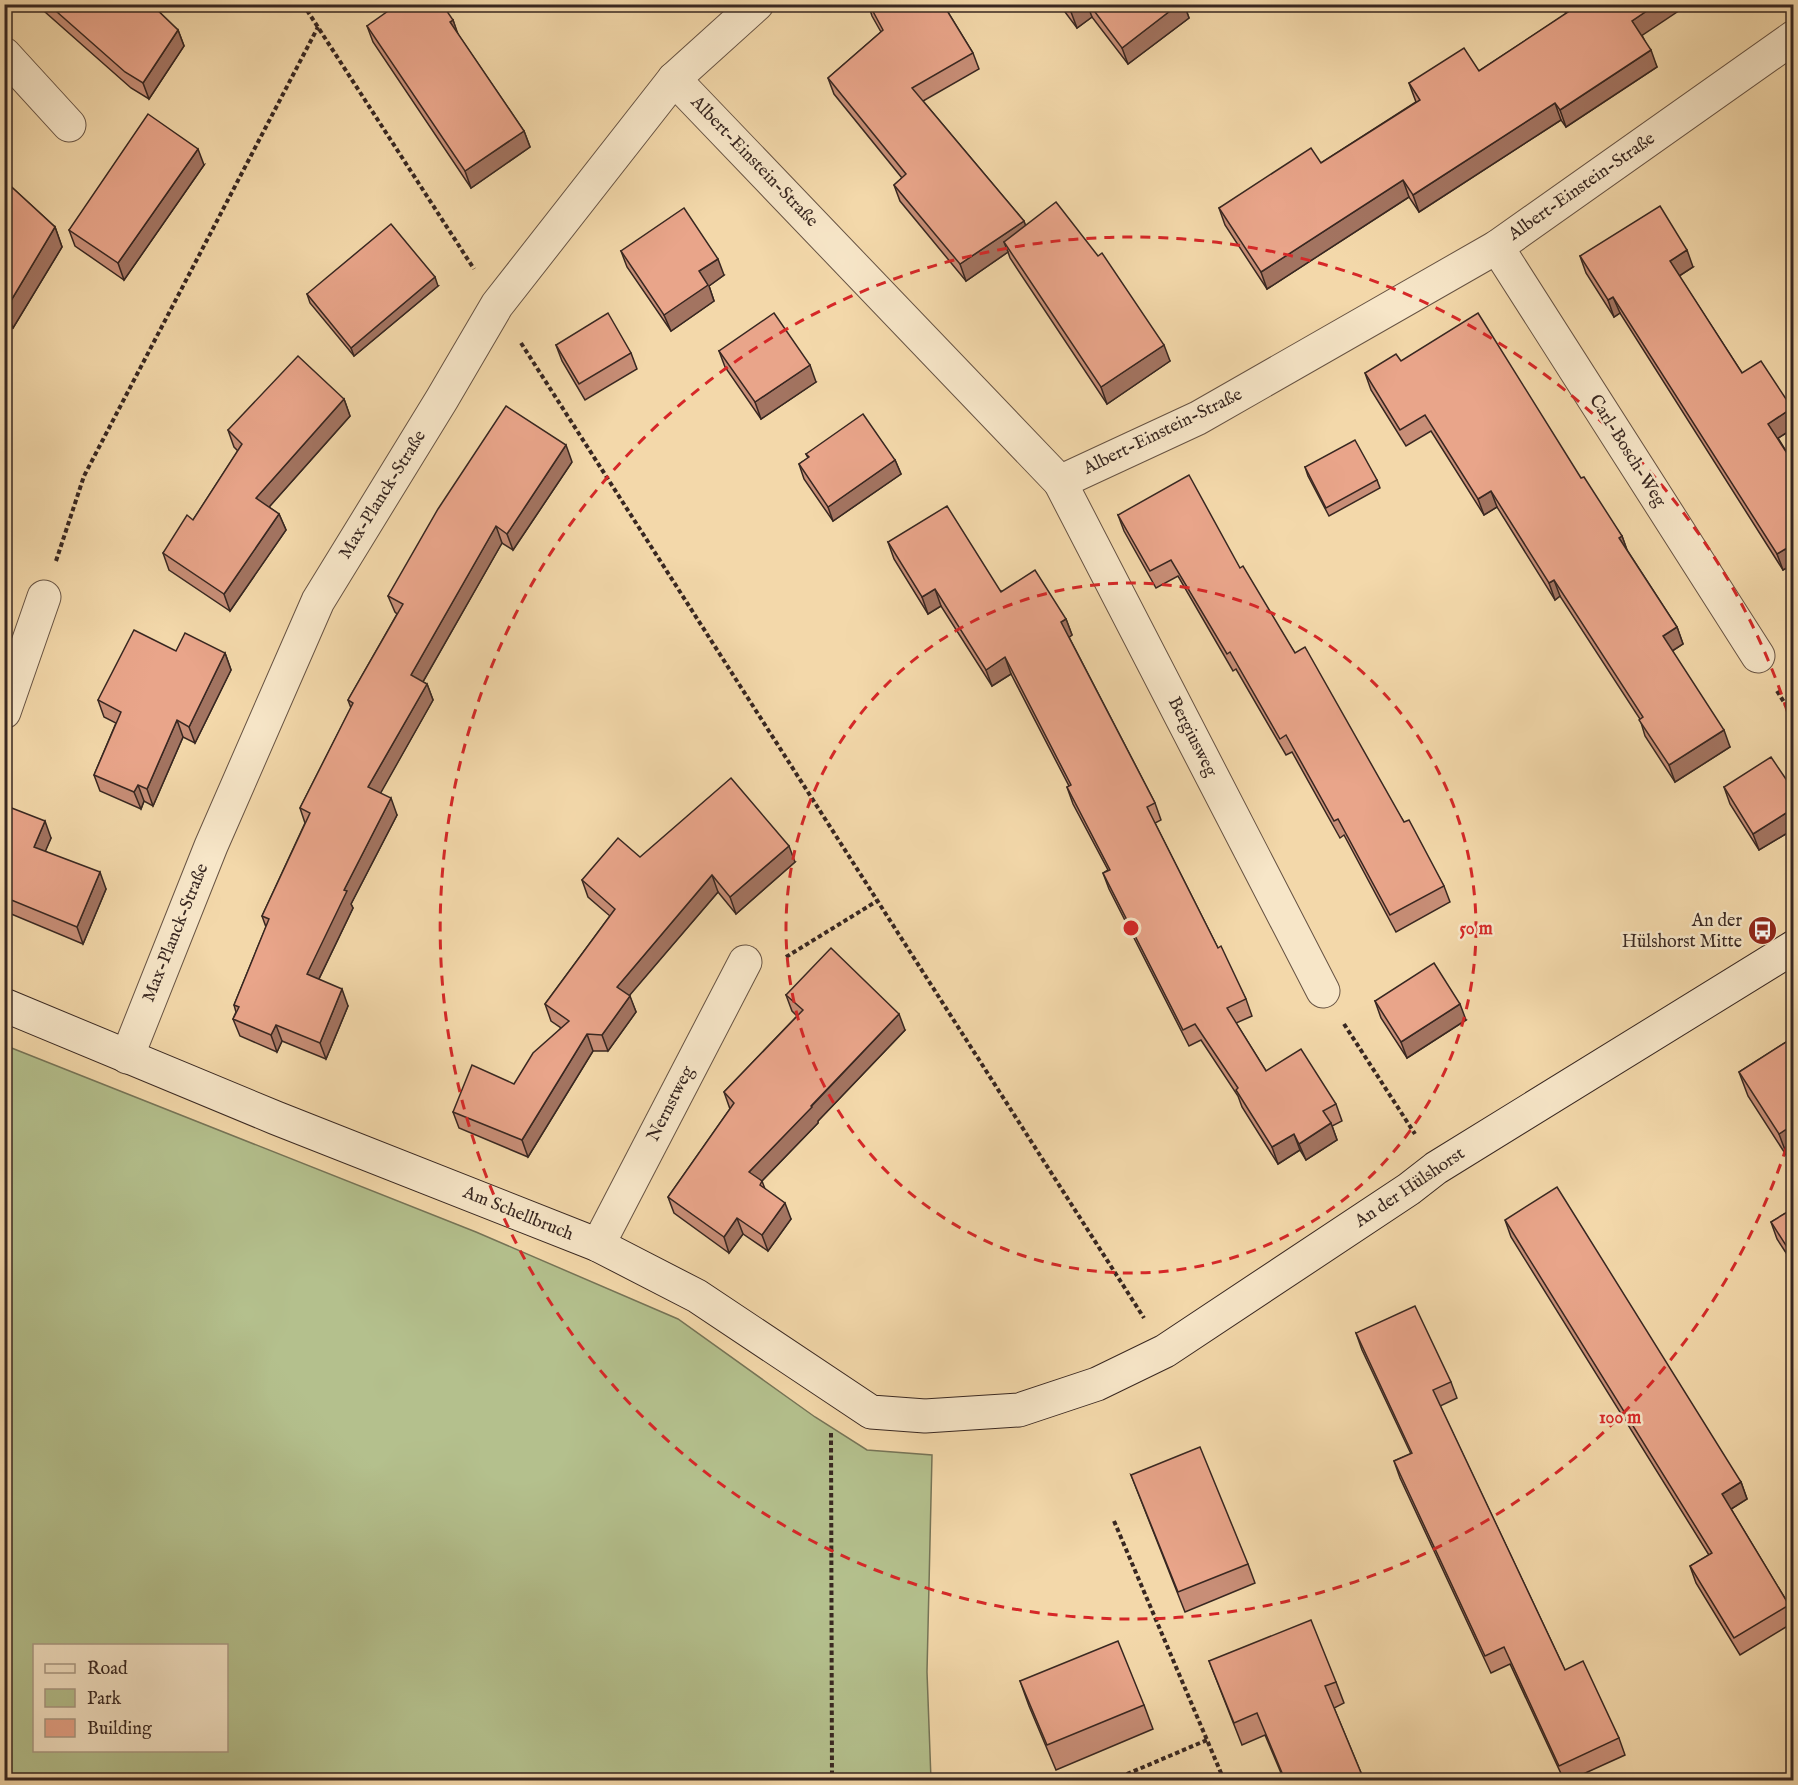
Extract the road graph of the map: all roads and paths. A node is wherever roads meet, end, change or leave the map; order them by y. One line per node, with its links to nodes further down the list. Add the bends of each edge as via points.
1 (303, 4): 3 (path)
2 (757, 4): 6 (street, Max-Planck-Straße)
3 (319, 27): 9 (path); 11 (path, via 84,476)
4 (1794, 37): 8 (street, Albert-Einstein-Straße)
5 (4, 54): 7 (street)
6 (674, 79): 9 (street, Max-Planck-Straße); 10 (street, Albert-Einstein-Straße)
7 (69, 125)
8 (1497, 247): 10 (street, Albert-Einstein-Straße, via 1198,418); 12 (street, Carl-Bosch-Weg)
9 (497, 305): 14 (path); 20 (street, Max-Planck-Straße, via 318,601 211,846)
10 (1060, 482): 17 (street, Bergiusweg)
11 (44, 597): 13 (street)
12 (1758, 656)
13 (4, 712)
14 (877, 901): 18 (path); 23 (path)
15 (1794, 947): 21 (street, An der Hülshorst)
16 (745, 962): 18 (street, Nernstweg)
17 (1323, 991): 21 (path)
18 (729, 992): 22 (street, Nernstweg)
19 (4, 1005): 20 (street, Am Schellbruch)
20 (127, 1057): 22 (street, Am Schellbruch)
21 (1436, 1168): 23 (street, An der Hülshorst)
22 (598, 1245): 24 (street, Am Schellbruch, via 697,1296)
23 (1165, 1351): 25 (street, An der Hülshorst, via 1097,1383)
24 (830, 1386): 25 (street, Am Schellbruch, via 871,1412 925,1416); 28 (path)
25 (1019, 1410)
26 (1114, 1521): 27 (path)
27 (1207, 1740): 29 (path); 30 (path)
28 (832, 1780)
29 (1113, 1780)
30 (1224, 1780)

